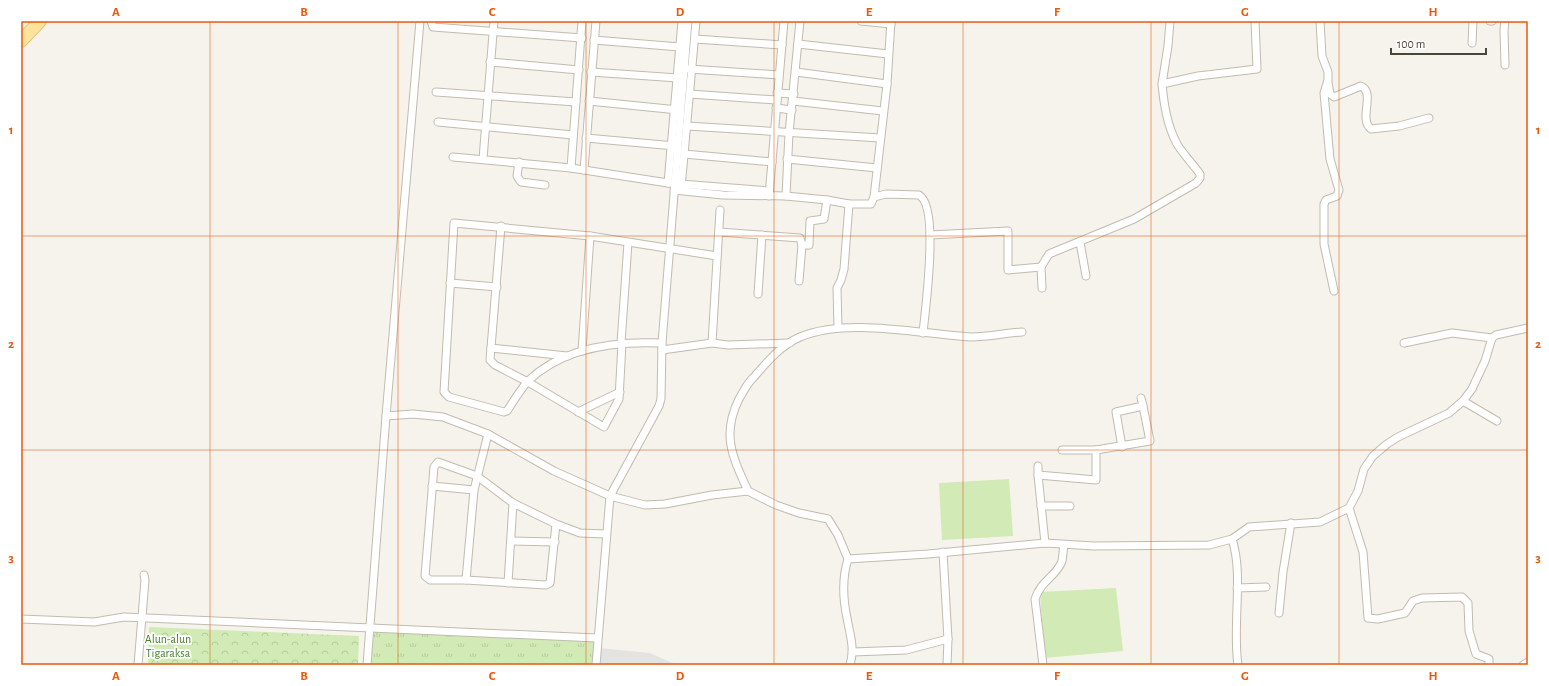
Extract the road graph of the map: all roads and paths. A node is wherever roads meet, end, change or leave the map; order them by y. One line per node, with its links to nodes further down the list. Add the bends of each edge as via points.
1 (40, 21): 25 (main road)
2 (420, 21): 120 (street)
3 (431, 21): 20 (street, via 433,27)
4 (494, 21): 21 (street)
5 (582, 21): 22 (street)
6 (596, 21): 24 (street)
7 (682, 21): 29 (street)
8 (688, 21): 33 (street)
9 (696, 21): 23 (street)
10 (784, 21): 28 (street)
11 (794, 21): 12 (street)
12 (800, 21): 27 (street)
13 (860, 21): 19 (street)
14 (1170, 21): 42 (street)
15 (1255, 21): 42 (street, via 1257,69 1198,76)
16 (1320, 21): 40 (street, via 1322,56)
17 (1473, 21): 26 (street)
18 (1505, 21): 32 (street)
19 (891, 23): 30 (street)
20 (462, 25): 21 (street)
21 (493, 31): 22 (street); 31 (street)
22 (582, 38): 34 (street)
23 (695, 38): 28 (street); 35 (street)
24 (594, 40): 29 (street); 36 (street)
25 (21, 41)
26 (1472, 43)
27 (798, 44): 30 (street); 37 (street)
28 (782, 46): 38 (street)
29 (680, 47): 33 (street)
30 (888, 54): 41 (street)
31 (490, 62): 34 (street); 46 (street)
32 (1505, 65)
33 (681, 69): 35 (street); 39 (street); 53 (street)
34 (579, 70): 44 (street)
35 (693, 70): 38 (street); 45 (street)
36 (592, 72): 39 (street); 48 (street)
37 (796, 72): 41 (street); 49 (street)
38 (779, 76): 47 (street)
39 (678, 78): 53 (street)
40 (1328, 80): 56 (street, via 1330,94 1334,97 1361,86 1365,88 1366,122 1371,128 1399,126); 99 (street, via 1324,93 1330,159 1339,192 1337,196 1324,201 1324,244)
41 (887, 84): 55 (street)
42 (1162, 84): 88 (street, via 1164,111 1172,134 1200,174 1200,178 1196,183 1134,219)
43 (436, 92): 46 (street)
44 (577, 94): 48 (street); 50 (street)
45 (690, 94): 47 (street); 53 (street)
46 (488, 96): 50 (street); 58 (street)
47 (776, 96): 49 (street); 51 (street)
48 (589, 98): 52 (street); 53 (street)
49 (794, 98): 54 (street); 55 (street)
50 (576, 105): 52 (street); 62 (street)
51 (776, 108): 54 (street); 60 (street)
52 (588, 110): 63 (street)
53 (681, 110): 59 (street); 65 (street)
54 (792, 110): 61 (street)
55 (883, 111): 64 (street)
56 (1430, 118)
57 (438, 122): 58 (street)
58 (485, 126): 62 (street); 68 (street)
59 (687, 126): 60 (street); 66 (street)
60 (773, 132): 61 (street); 71 (street)
61 (789, 133): 64 (street); 69 (street)
62 (573, 134): 72 (street)
63 (586, 138): 65 (street); 74 (street)
64 (880, 138): 73 (street)
65 (675, 146): 66 (street); 76 (street)
66 (685, 151): 71 (street); 76 (street)
67 (453, 156): 68 (street)
68 (483, 159): 70 (street)
69 (787, 159): 73 (street); 78 (street)
70 (519, 162): 72 (street); 75 (street, via 517,176 521,182)
71 (772, 162): 77 (street)
72 (571, 168): 74 (street)
73 (877, 168): 79 (street)
74 (584, 170): 76 (street)
75 (545, 185)
76 (676, 187): 77 (street); 91 (street)
77 (769, 194): 78 (street)
78 (786, 196): 80 (street)
79 (874, 197): 81 (street, via 870,204); 86 (street, via 886,194 922,197 928,211)
80 (827, 200): 81 (street); 90 (street, via 824,219 810,221 809,245)
81 (849, 204): 101 (street, via 844,269 836,288)
82 (720, 210): 84 (street)
83 (501, 226): 87 (street); 96 (street, via 454,223); 97 (street)
84 (719, 232): 85 (street); 92 (street)
85 (762, 235): 90 (street, via 798,238 802,239); 100 (street)
86 (930, 235): 93 (street, via 1008,231 1008,270); 104 (street, via 931,257)
87 (590, 236): 89 (street); 112 (street)
88 (1080, 242): 93 (street, via 1049,254); 94 (street)
89 (628, 243): 91 (street); 106 (street)
90 (802, 245): 95 (street)
91 (670, 249): 92 (street); 110 (street)
92 (717, 256): 107 (street)
93 (1041, 267): 98 (street)
94 (1086, 276)
95 (800, 281)
96 (450, 283): 97 (street); 114 (street, via 444,392 446,395 504,412)
97 (496, 287): 111 (street)
98 (1042, 288)
99 (1334, 291)
100 (758, 294)
101 (838, 328): 104 (street); 108 (street, via 800,337)
102 (1528, 328): 105 (street)
103 (1022, 332): 104 (street, via 973,337)
104 (923, 333)
105 (1492, 338): 109 (street, via 1452,333); 117 (street, via 1485,361 1472,389)
106 (622, 343): 110 (street); 112 (street); 115 (street)
107 (712, 343): 108 (street); 110 (street)
108 (790, 343): 131 (street, via 773,356 748,383 736,405 729,428 731,449)
109 (1404, 343)
110 (662, 347): 132 (street, via 659,406)
111 (492, 348): 113 (street); 114 (street, via 490,360 495,365)
112 (582, 351): 113 (street)
113 (568, 356): 114 (street, via 549,365)
114 (528, 382): 119 (street)
115 (620, 392): 119 (street); 119 (street, via 619,399 604,427)
116 (1141, 398): 118 (street)
117 (1463, 401): 121 (street); 136 (street, via 1449,413 1398,437 1373,456 1364,469 1358,491)
118 (1143, 406): 123 (street, via 1116,412); 123 (street, via 1150,441)
119 (578, 412)
120 (386, 416): 122 (street, via 413,414 443,417); 155 (street)
121 (1497, 421)
122 (488, 434): 128 (street); 132 (street, via 554,471)
123 (1122, 447): 125 (street)
124 (1062, 450): 125 (street)
125 (1096, 450): 127 (street, via 1096,480)
126 (1038, 466): 127 (street)
127 (1038, 475): 134 (street)
128 (477, 476): 129 (street, via 438,462 434,467); 130 (street); 133 (street)
129 (432, 486): 130 (street); 148 (street, via 425,576 430,580)
130 (474, 490): 148 (street)
131 (748, 491): 132 (street, via 645,505); 146 (street, via 776,505 828,519)
132 (610, 496): 139 (street)
133 (513, 503): 138 (street); 141 (street)
134 (1041, 506): 135 (street); 143 (street)
135 (1070, 506)
136 (1349, 508): 137 (street, via 1320,522); 167 (street, via 1363,552 1368,618 1378,619 1404,613 1412,601 1422,598 1462,597 1468,603 1468,631 1476,654 1489,659)
137 (1291, 523): 140 (street, via 1249,527); 152 (street)
138 (556, 524): 139 (street, via 580,533); 142 (street)
139 (606, 534): 156 (street)
140 (1232, 539): 144 (street, via 1209,545 1155,547); 151 (street)
141 (510, 542): 142 (street); 149 (street)
142 (554, 542): 149 (street, via 550,583)
143 (1045, 542): 144 (street); 145 (street)
144 (1064, 545): 165 (street, via 1062,561 1057,570 1038,589 1035,599)
145 (943, 552): 146 (street); 157 (street)
146 (848, 559): 158 (street, via 844,571 843,590)
147 (144, 575): 153 (street)
148 (466, 580): 149 (street)
149 (508, 582)
150 (1266, 587): 151 (street)
151 (1237, 588): 166 (street)
152 (1279, 613)
153 (141, 618): 154 (street, via 124,617 94,622); 155 (street); 160 (street)
154 (21, 619)
155 (370, 628): 156 (street); 161 (street)
156 (597, 638): 162 (street)
157 (948, 639): 158 (street, via 906,650); 164 (street)
158 (853, 652): 163 (street)
159 (1528, 662): 168 (street)
160 (138, 665)
161 (368, 665)
162 (596, 665)
163 (850, 665)
164 (947, 665)
165 (1043, 665)
166 (1238, 665)
167 (1489, 665)
168 (1523, 665)

